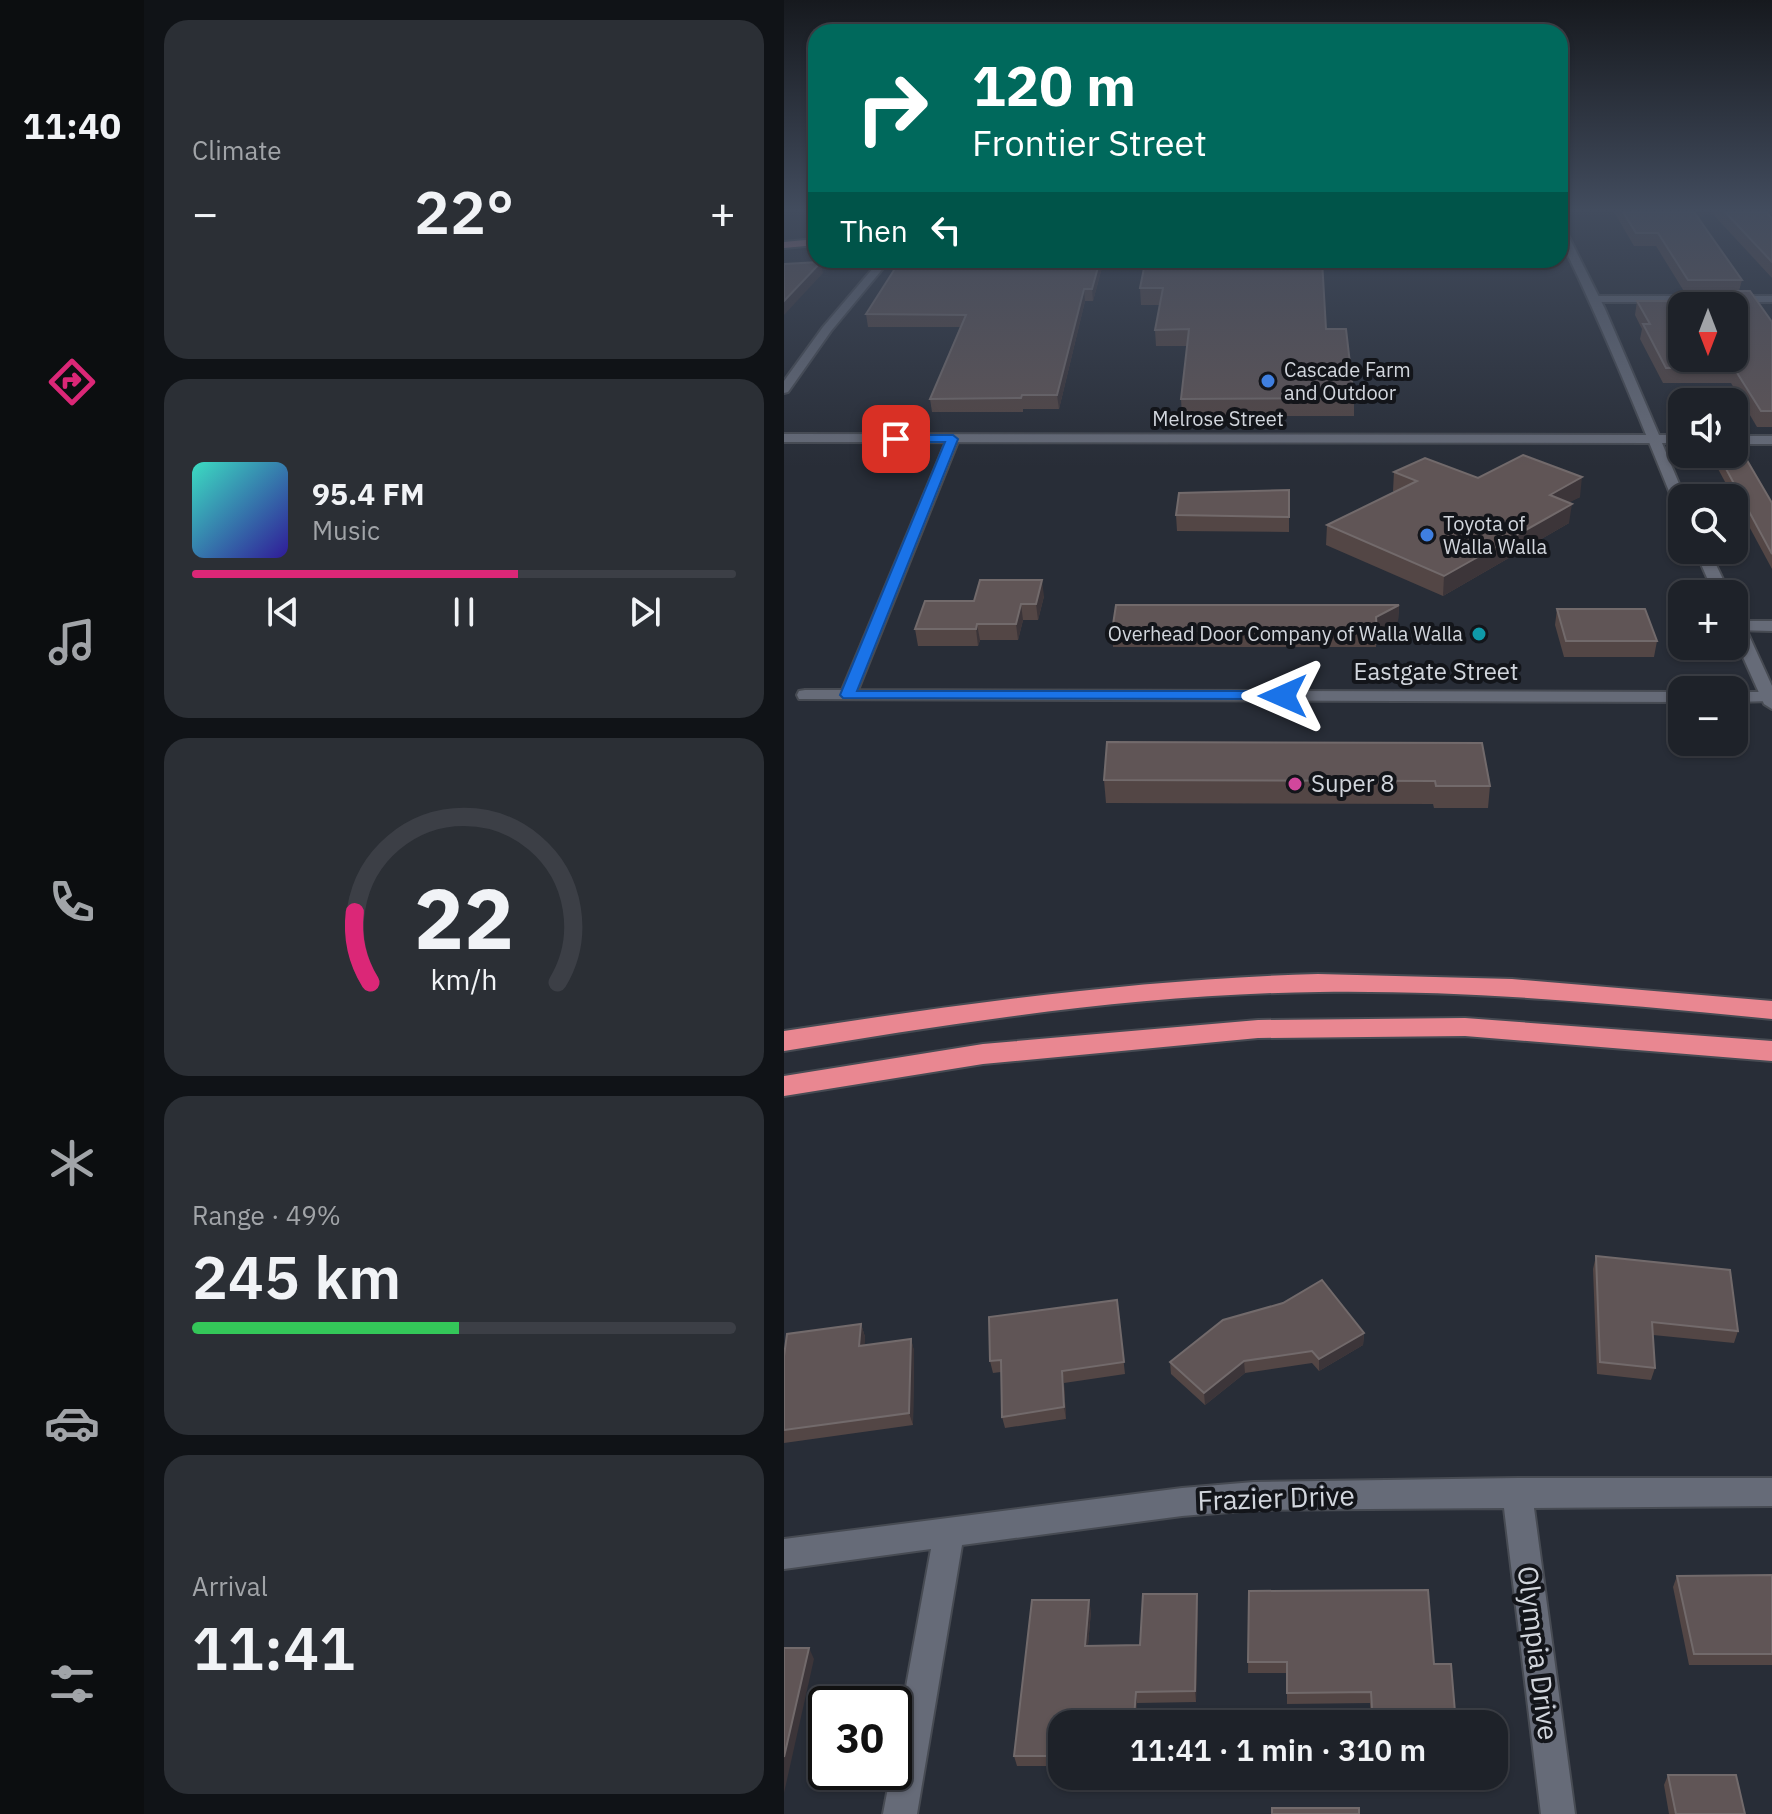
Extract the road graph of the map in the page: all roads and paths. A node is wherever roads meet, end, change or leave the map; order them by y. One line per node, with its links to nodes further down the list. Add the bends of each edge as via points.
1 (854, 297): 4 (street)
2 (1594, 299): 3 (street); 7 (street)
3 (1772, 299)
4 (784, 389)
5 (784, 438): 6 (street, Melrose Street)
6 (953, 439): 7 (street, Melrose Street); 16 (street)
7 (1652, 439): 8 (street, Melrose Street); 11 (street)
8 (1668, 439)
9 (1748, 440): 10 (street)
10 (1772, 440)
11 (1672, 484)
12 (1748, 624): 13 (street)
13 (1772, 626)
14 (1748, 652): 19 (street)
15 (805, 695): 16 (street, Eastgate Street)
16 (848, 695): 17 (street, Eastgate Street)
17 (1668, 697)
18 (1748, 698): 19 (street)
19 (1770, 700)
20 (1772, 1010): 21 (highway, via 1459,984 1253,985 977,1010)
21 (784, 1041)
22 (1772, 1051): 23 (highway, via 1465,1027 1258,1029 983,1054)
23 (784, 1086)
24 (1517, 1492): 25 (street, Frazier Drive); 26 (street, Frazier Drive, via 1240,1497); 29 (street, Olympia Drive)
25 (1772, 1492)
26 (949, 1532): 27 (street, Frazier Drive); 28 (street)
27 (784, 1554)
28 (900, 1814)
29 (1558, 1814)

